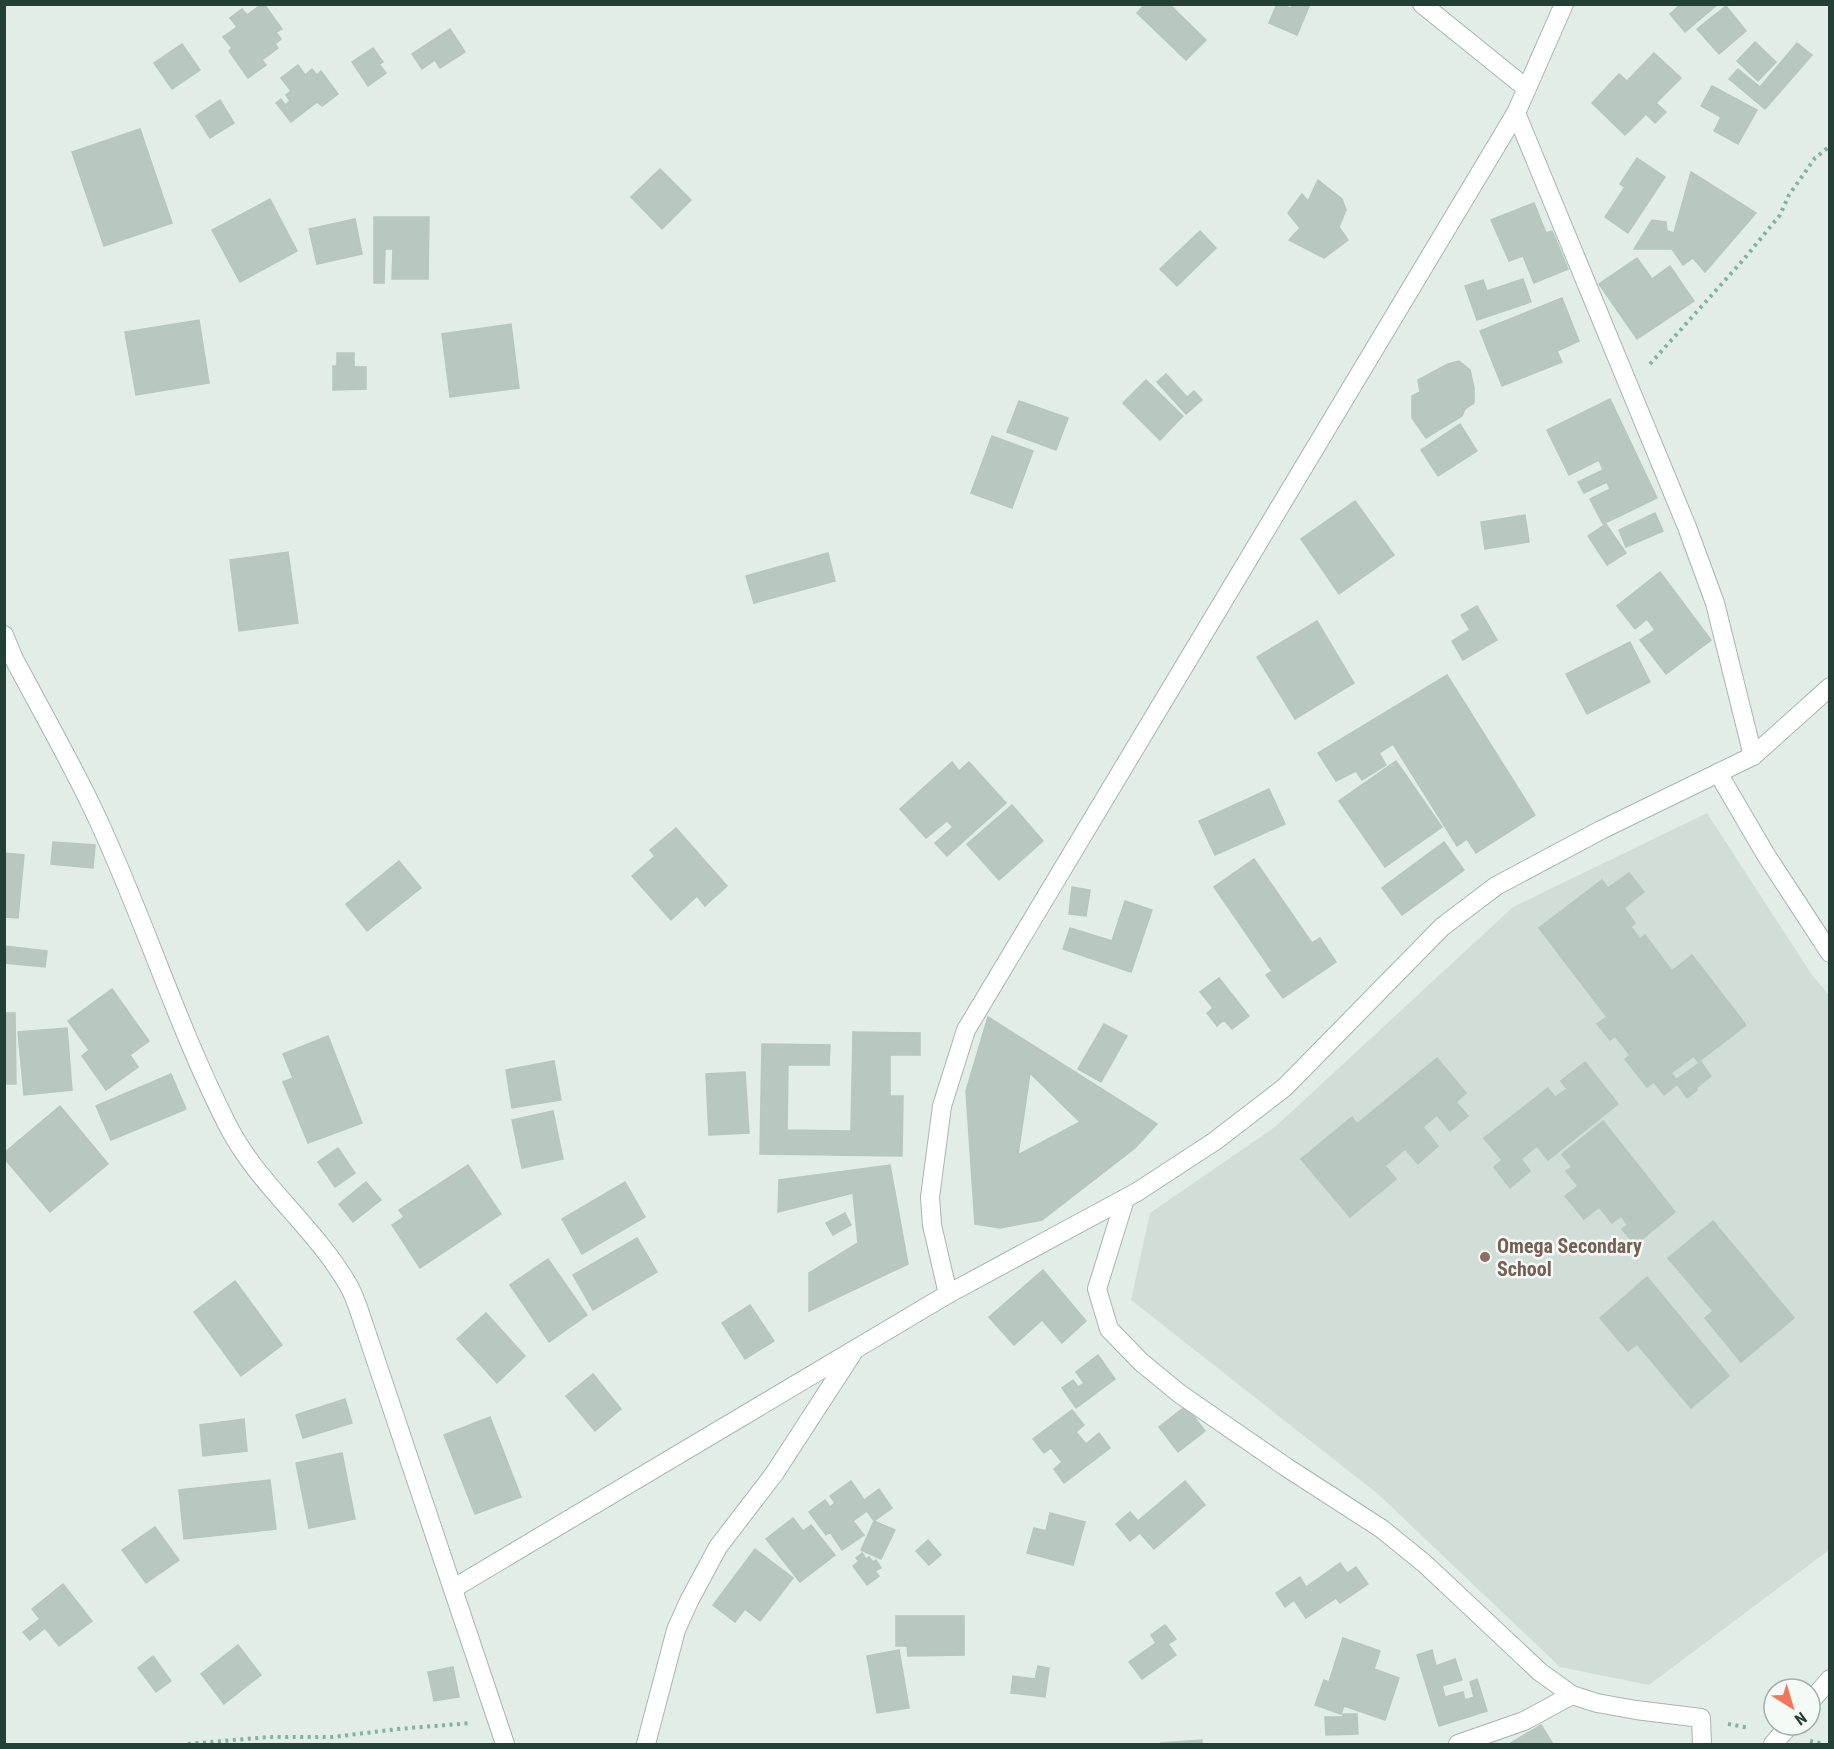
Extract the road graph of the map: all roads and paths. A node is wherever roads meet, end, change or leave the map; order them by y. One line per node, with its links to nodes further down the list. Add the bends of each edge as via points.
1 (1422, 4): 3 (street)
2 (1564, 4): 3 (street)
3 (1526, 88): 4 (street)
4 (1516, 113): 6 (street); 13 (street, via 966,1030 942,1106 930,1197 932,1225)
5 (1830, 146): 6 (path, via 1815,158 1780,215 1744,259)
6 (1629, 388): 9 (street, via 1715,603)
7 (4, 635): 15 (street, via 93,808 228,1126 250,1163 326,1252 348,1284)
8 (1830, 687): 9 (street)
9 (1753, 756): 10 (street)
10 (1718, 773): 11 (street); 12 (street, via 1496,886 1442,927 1285,1087 1215,1141)
11 (1830, 953)
12 (1125, 1198): 13 (street); 16 (street, via 1097,1288 1109,1329 1180,1394 1382,1529 1540,1672)
13 (948, 1294): 14 (street)
14 (855, 1350): 15 (street); 20 (street, via 774,1474 717,1547 689,1600 671,1648)
15 (454, 1588): 17 (street)
16 (1572, 1695): 21 (street, via 1524,1721); 22 (street, via 1636,1710 1701,1718)
17 (498, 1720): 18 (path, via 333,1737 269,1737); 19 (street)
18 (188, 1744)
19 (506, 1744)
20 (646, 1744)
21 (1458, 1744)
22 (1702, 1744)

